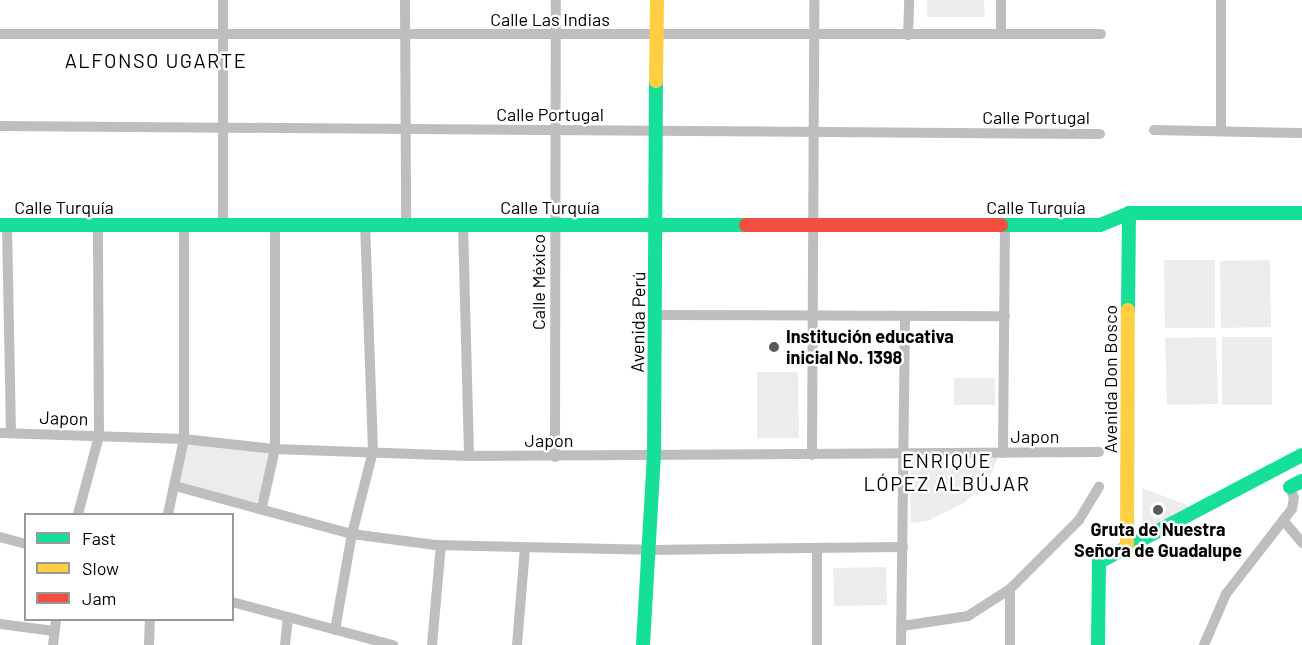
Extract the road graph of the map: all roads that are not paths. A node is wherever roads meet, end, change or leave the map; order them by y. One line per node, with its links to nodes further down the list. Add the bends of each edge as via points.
1 (223, 0): 16 (street)
2 (405, 0): 17 (street)
3 (556, 0): 13 (street, Calle México)
4 (657, 0): 14 (street, Avenida Perú)
5 (814, 0): 15 (street)
6 (909, 0): 10 (street)
7 (1001, 0): 11 (street)
8 (1221, 0): 25 (street)
9 (0, 34): 16 (street, Calle Las Indias)
10 (909, 34): 11 (street, Calle Las Indias); 15 (street, Calle Las Indias)
11 (1001, 34): 12 (street, Calle Las Indias)
12 (1101, 34)
13 (556, 35): 14 (street, Calle Las Indias); 17 (street, Calle Las Indias); 21 (street, Calle México)
14 (656, 35): 15 (street, Calle Las Indias); 23 (street, Avenida Perú)
15 (813, 35): 24 (street)
16 (223, 36): 17 (street, Calle Las Indias); 19 (street)
17 (405, 36): 20 (street)
18 (0, 126): 19 (street, Calle Portugal)
19 (223, 128): 20 (street, Calle Portugal); 33 (street)
20 (405, 129): 21 (street, Calle Portugal); 36 (street)
21 (556, 130): 23 (street, Calle Portugal); 38 (street, Calle México)
22 (1155, 130): 25 (street)
23 (657, 131): 24 (street, Calle Portugal); 39 (street, Avenida Perú)
24 (813, 132): 27 (street, Calle Portugal); 40 (street)
25 (1221, 132): 26 (street)
26 (1302, 133)
27 (1100, 134)
28 (1129, 213): 29 (street); 41 (street, Calle Turquía, via 1100,225); 71 (street, Avenida Don Bosco)
29 (1302, 213)
30 (4, 225): 31 (street, Calle Turquía); 46 (street)
31 (98, 225): 32 (street, Calle Turquía); 47 (street)
32 (184, 225): 33 (street, Calle Turquía); 48 (street)
33 (223, 225): 34 (street, Calle Turquía)
34 (275, 225): 35 (street, Calle Turquía); 49 (street)
35 (365, 225): 36 (street, Calle Turquía); 50 (street)
36 (406, 225): 37 (street, Calle Turquía)
37 (464, 225): 38 (street, Calle Turquía); 56 (street)
38 (555, 225): 39 (street, Calle Turquía); 58 (street, Calle México)
39 (657, 225): 40 (street, Calle Turquía); 42 (street, Avenida Perú)
40 (813, 225): 41 (street, Calle Turquía); 43 (street)
41 (1005, 225): 45 (street)
42 (657, 315): 43 (street); 57 (street, Avenida Perú)
43 (812, 315): 44 (street); 54 (street)
44 (905, 316): 45 (street); 53 (street)
45 (1005, 316): 52 (street)
46 (6, 433): 47 (street, Japon)
47 (99, 436): 48 (street, Japon); 63 (street)
48 (184, 439): 49 (street, Japon); 60 (street)
49 (275, 449): 50 (street, Japon); 62 (street)
50 (373, 451): 56 (street, Japon); 66 (street)
51 (1099, 452): 52 (street, Japon)
52 (1003, 453): 53 (street, Japon)
53 (902, 454): 54 (street, Japon); 72 (street)
54 (812, 455): 57 (street, Japon)
55 (1302, 455): 71 (street)
56 (469, 456): 58 (street, Japon)
57 (654, 456): 58 (street, Japon); 75 (street, Avenida Perú)
58 (555, 457)
59 (1296, 484): 65 (street, via 1294,503)
60 (174, 486): 62 (street); 64 (street)
61 (1099, 487): 76 (street, via 1079,520)
62 (262, 507): 66 (street)
63 (78, 513)
64 (168, 513)
65 (1283, 520): 69 (street); 96 (street, via 1226,594)
66 (352, 534): 70 (street); 83 (street)
67 (0, 537): 68 (street)
68 (24, 543)
69 (1302, 543)
70 (441, 546): 73 (street); 89 (street)
71 (1127, 546): 95 (street, via 1099,562)
72 (903, 547): 74 (street); 82 (street)
73 (525, 548): 75 (street); 90 (street)
74 (817, 548): 75 (street); 92 (street)
75 (649, 550): 91 (street, Avenida Perú)
76 (1010, 590): 82 (street, via 968,616); 94 (street)
77 (234, 603): 78 (street)
78 (288, 618): 83 (street); 87 (street)
79 (56, 621): 84 (street)
80 (150, 621): 86 (street)
81 (0, 624): 84 (street)
82 (902, 626): 93 (street)
83 (335, 630): 88 (street)
84 (54, 631): 85 (street)
85 (53, 645)
86 (149, 645)
87 (285, 645)
88 (393, 645)
89 (432, 645)
90 (517, 645)
91 (643, 645)
92 (817, 645)
93 (901, 645)
94 (1010, 645)
95 (1098, 645)
96 (1204, 645)

